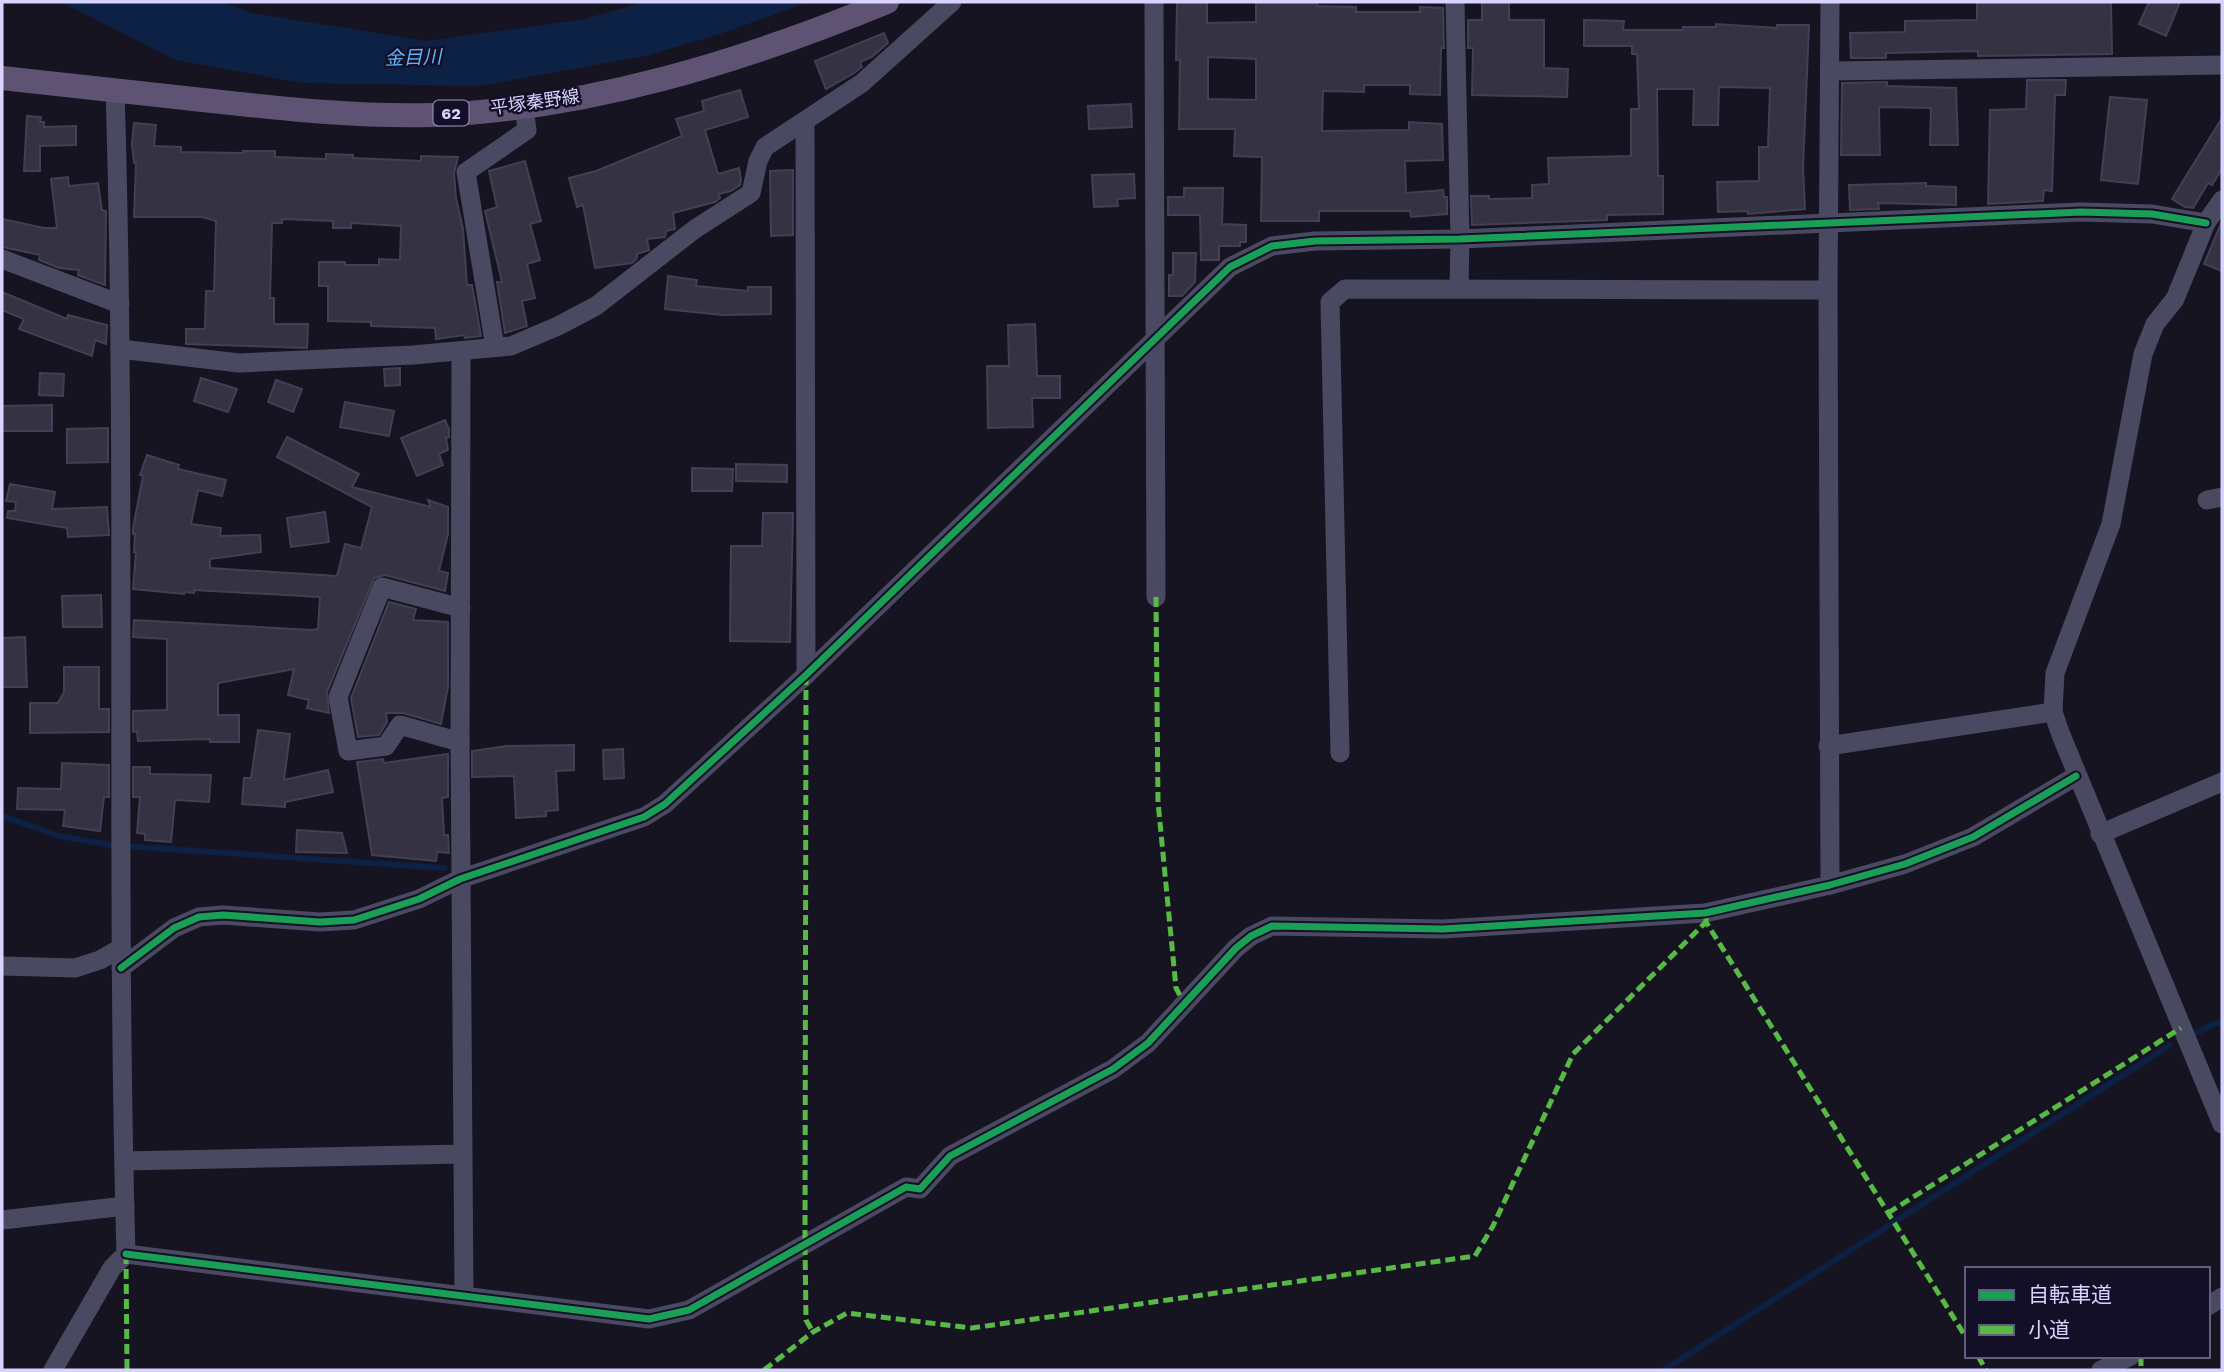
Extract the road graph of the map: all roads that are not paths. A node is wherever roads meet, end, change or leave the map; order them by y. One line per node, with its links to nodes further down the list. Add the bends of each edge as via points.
1 (887, 2): 10 (main road, 平塚秦野線 / 62, via 777,44 649,82)
2 (952, 2): 11 (street, via 862,83)
3 (1154, 2): 20 (street)
4 (1455, 2): 15 (street)
5 (1830, 2): 7 (street)
6 (2222, 65): 7 (street)
7 (1830, 71): 13 (street)
8 (2, 78): 9 (main road, 平塚秦野線 / 62)
9 (115, 90): 10 (main road, 平塚秦野線 / 62, via 326,114 433,115); 19 (street)
10 (524, 106): 21 (street, via 527,130 466,172)
11 (806, 121): 21 (street, via 765,147 751,193 695,229 596,306 511,346); 26 (street)
12 (2222, 200): 14 (street)
13 (1828, 222): 14 (street, via 2081,212 2152,214); 15 (street); 18 (street)
14 (2206, 223): 27 (street, via 2175,299 2155,324 2143,354 2111,524 2055,673)
15 (1460, 239): 17 (street); 20 (street, via 1272,246 1230,267)
16 (2, 259): 19 (street)
17 (1459, 288): 18 (street); 30 (street, via 1345,289 1330,302)
18 (1828, 290): 29 (street)
19 (120, 304): 22 (street)
20 (1153, 340): 24 (street); 26 (street)
21 (495, 347): 23 (street)
22 (120, 349): 23 (street, via 239,363); 36 (street)
23 (460, 351): 25 (street)
24 (1156, 597)
25 (461, 608): 28 (street); 28 (street, via 382,587 338,697 348,751 386,746 400,725)
26 (806, 675): 34 (street, via 665,804 644,817)
27 (2053, 712): 29 (street); 31 (street)
28 (460, 742): 34 (street)
29 (1828, 746): 35 (street)
30 (1339, 753)
31 (2076, 776): 33 (street); 35 (street, via 1973,837 1905,864)
32 (2222, 782): 33 (street)
33 (2100, 834): 38 (street)
34 (460, 879): 36 (street, via 419,899 354,920 199,917); 39 (street)
35 (1830, 885): 44 (street, via 1705,914 1443,929 1272,926 1236,948 1148,1043 1113,1069 950,1156 920,1189 906,1187 689,1310 649,1319)
36 (121, 958): 37 (street, via 75,968); 40 (street)
37 (2, 966)
38 (2222, 1124)
39 (463, 1154): 40 (street); 44 (street)
40 (124, 1161): 41 (street)
41 (125, 1206): 42 (street); 43 (street)
42 (2, 1220)
43 (126, 1254): 44 (street); 46 (street, via 112,1268)
44 (464, 1296)
45 (2127, 1358): 47 (street)
46 (53, 1370)
47 (2101, 1370)

